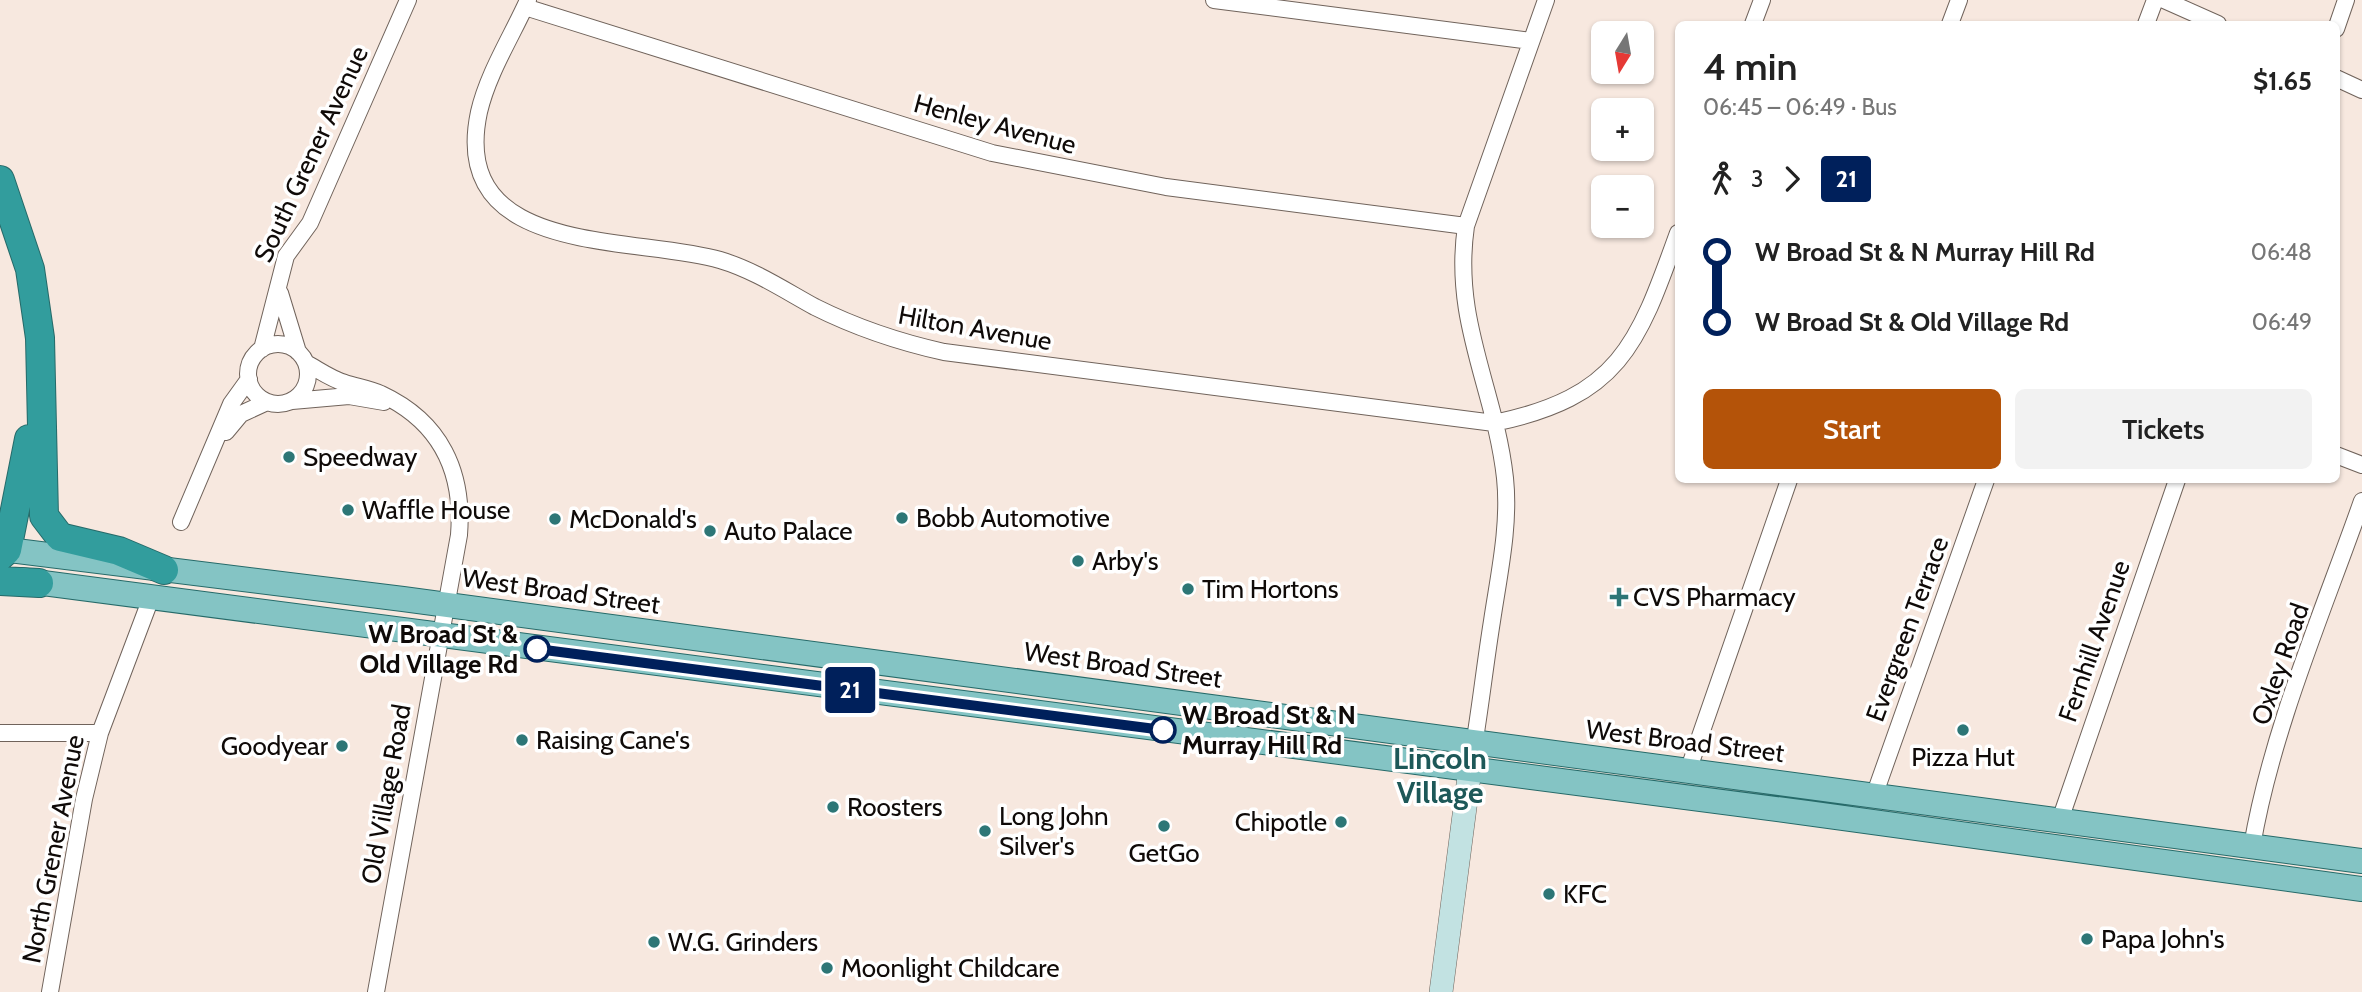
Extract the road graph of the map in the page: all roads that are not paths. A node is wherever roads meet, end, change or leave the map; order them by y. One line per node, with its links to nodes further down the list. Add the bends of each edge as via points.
1 (408, 0): 21 (street, South Grener Avenue, via 309,225 286,256)
2 (1214, 0): 15 (street)
3 (1546, 0): 15 (street)
4 (1762, 0): 10 (street)
5 (1959, 0): 11 (street)
6 (2155, 0): 12 (street)
7 (2164, 0): 13 (street)
8 (2346, 0): 14 (street)
9 (526, 3): 19 (street, Henley Avenue, via 979,149 1044,165 1166,187); 29 (street, Hilton Avenue, via 480,111 478,152 485,179 505,208 531,225 549,232 721,260 854,325 944,352)
10 (1754, 21)
11 (1951, 21)
12 (2147, 21)
13 (2211, 21)
14 (2339, 21)
15 (1531, 41): 19 (street)
16 (2340, 80): 17 (street)
17 (2362, 90)
18 (2, 188): 25 (highway, via 30,269)
19 (1466, 226): 29 (street, via 1464,300)
20 (1675, 241): 29 (street, via 1650,311 1614,365 1587,388 1546,411)
21 (279, 291): 22 (street, South Grener Avenue); 23 (street, South Grener Avenue)
22 (262, 349): 23 (street, via 285,345); 24 (street, via 252,360)
23 (302, 358): 26 (street, via 307,381); 28 (street, via 345,383 382,394)
24 (249, 379): 27 (street, via 252,389); 30 (street, via 232,404)
25 (41, 385): 38 (highway); 39 (highway, via 41,503 49,526 73,542 119,551)
26 (290, 401): 27 (street); 28 (street, via 349,396)
27 (267, 402): 30 (street, via 241,414)
28 (404, 407): 43 (street, via 441,444 459,488 459,535)
29 (1494, 423): 51 (street, via 1506,513)
30 (214, 448): 37 (street)
31 (2340, 457): 32 (street)
32 (2362, 465)
33 (1788, 483): 53 (street)
34 (1985, 483): 54 (street, Evergreen Terrace)
35 (2176, 483): 56 (street, Fernhill Avenue)
36 (2362, 501): 57 (street, Oxley Road, via 2282,730)
37 (181, 522)
38 (2, 552): 39 (main road, West Broad Street)
39 (164, 570): 43 (main road, West Broad Street)
40 (0, 579): 41 (highway)
41 (39, 583): 42 (main road)
42 (151, 598): 44 (main road); 50 (street, North Grener Avenue)
43 (446, 605): 44 (street, Old Village Road); 45 (main road, West Broad Street)
44 (440, 636): 46 (main road); 63 (street, Old Village Road)
45 (944, 672): 46 (main road, via 906,681 836,671 768,669); 47 (main road, West Broad Street)
46 (757, 678): 48 (main road)
47 (1084, 691): 48 (main road, via 1070,697 1041,698 955,690); 51 (main road, West Broad Street)
48 (935, 701): 52 (main road)
49 (0, 733): 50 (street)
50 (100, 733): 62 (street, North Grener Avenue)
51 (1475, 743): 52 (street); 53 (main road, West Broad Street)
52 (1471, 769): 55 (main road); 64 (street)
53 (1688, 771): 54 (main road, West Broad Street)
54 (1874, 796): 56 (main road, West Broad Street)
55 (1846, 819): 56 (main road, via 1872,810 2020,829 2042,829); 60 (main road)
56 (2060, 820): 57 (main road, West Broad Street)
57 (2252, 846): 58 (main road, West Broad Street)
58 (2362, 861)
59 (2362, 870): 60 (main road, via 2240,861)
60 (2228, 871): 61 (main road)
61 (2362, 889)
62 (50, 992)
63 (376, 992)
64 (1441, 992)

